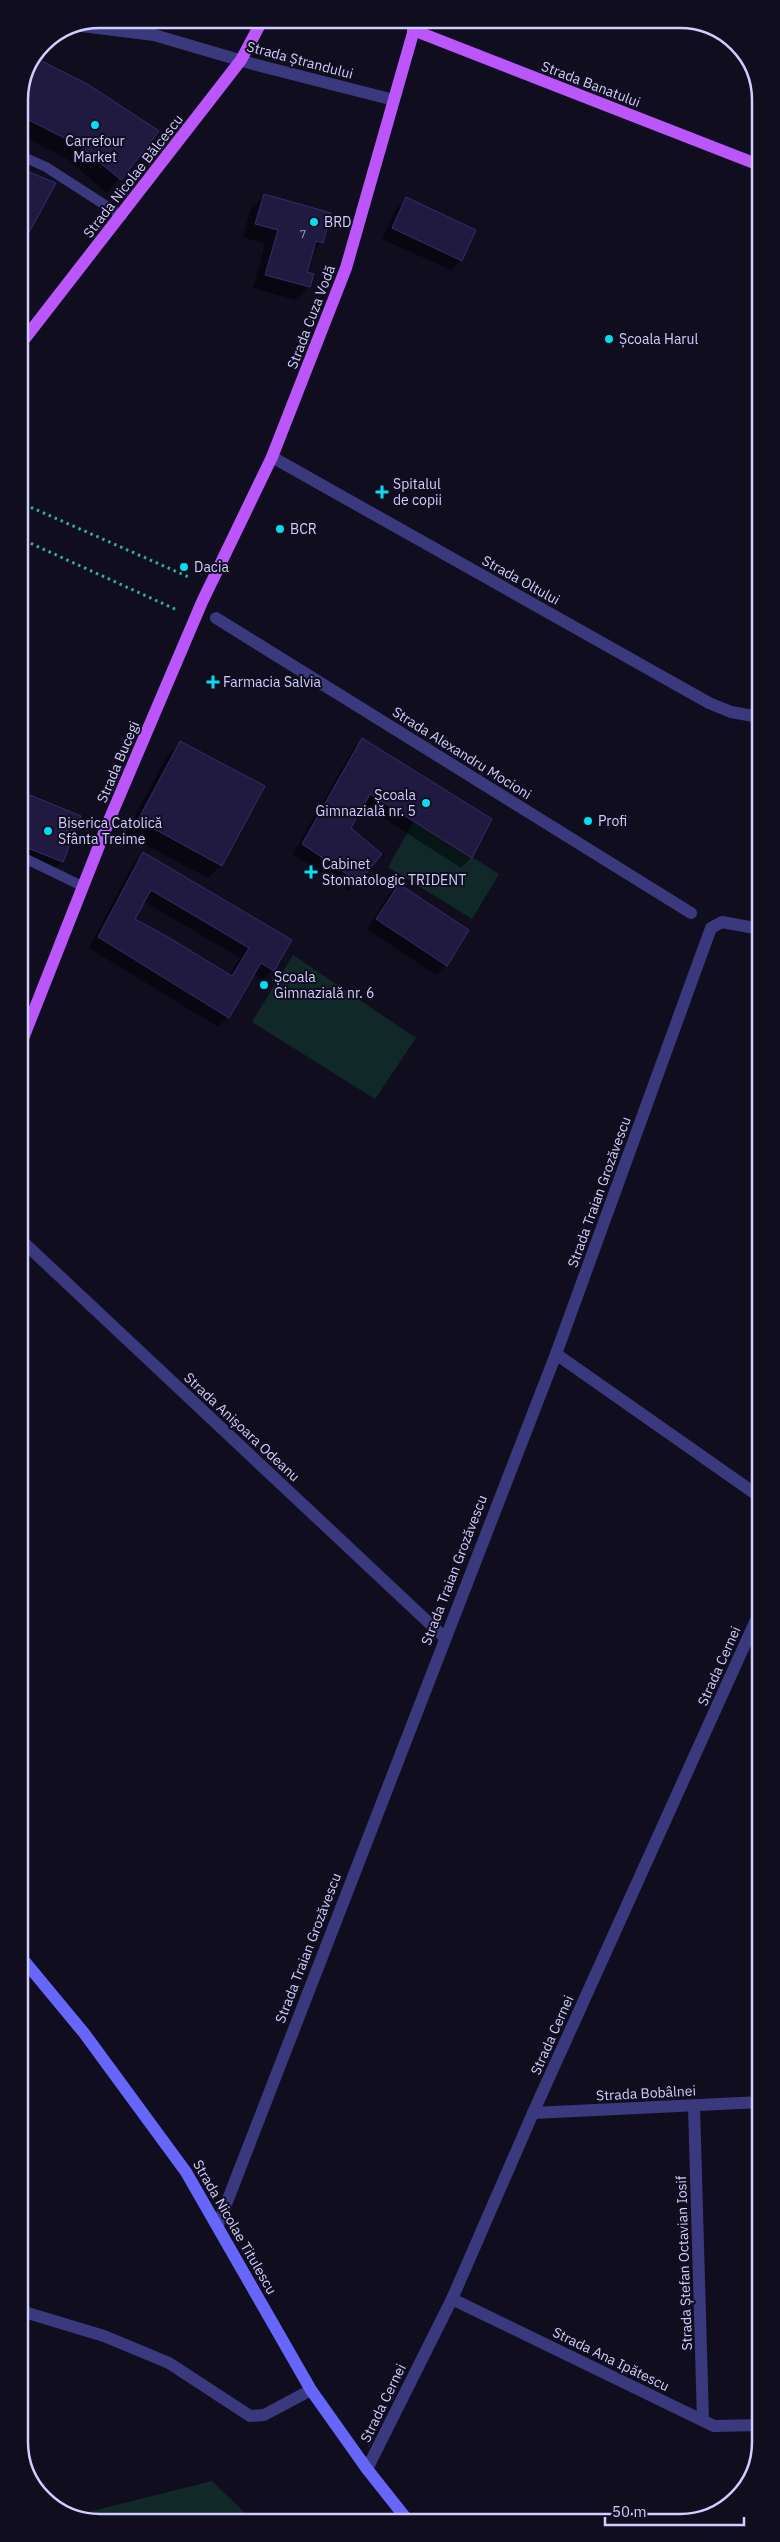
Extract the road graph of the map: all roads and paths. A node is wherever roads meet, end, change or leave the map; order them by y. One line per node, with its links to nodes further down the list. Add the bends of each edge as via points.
1 (99, 28): 5 (street, Strada Ștrandului, via 154,35)
2 (258, 28): 5 (main road, Strada Nicolae Bălcescu)
3 (414, 28): 6 (main road, Strada Cuza Vodă)
4 (425, 28): 8 (main road, Strada Banatului)
5 (241, 60): 6 (street, Strada Ștrandului); 9 (main road, Strada Nicolae Bălcescu)
6 (394, 100): 11 (main road, Strada Cuza Vodă, via 346,268)
7 (28, 159): 9 (lane)
8 (752, 163)
9 (122, 216): 10 (main road, Strada Nicolae Bălcescu)
10 (28, 335)
11 (272, 457): 15 (main road, Strada Cuza Vodă); 18 (street, Strada Oltului, via 709,703)
12 (28, 506): 14 (path)
13 (28, 542): 16 (path)
14 (191, 578)
15 (202, 602): 20 (main road, Strada Bucegi)
16 (177, 610)
17 (216, 618): 21 (street, Strada Alexandru Mocioni)
18 (752, 716)
19 (28, 860): 20 (lane)
20 (82, 886): 23 (main road, Strada Bucegi)
21 (691, 913)
22 (752, 928): 25 (street, Strada Traian Grozăvescu, via 722,922 710,928)
23 (28, 1025)
24 (28, 1247): 28 (street, Strada Anișoara Odeanu)
25 (556, 1354): 26 (street); 28 (street, Strada Traian Grozăvescu)
26 (752, 1491)
27 (752, 1630): 32 (street, Strada Cernei)
28 (444, 1637): 33 (street, Strada Traian Grozăvescu)
29 (28, 1965): 33 (main road, Strada Nicolae Titulescu, via 131,2096 186,2172)
30 (752, 2103): 31 (street, Strada Bobâlnei)
31 (694, 2106): 32 (street, Strada Bobâlnei); 37 (street, Strada Ștefan Octavian Iosif)
32 (533, 2113): 34 (street, Strada Cernei)
33 (218, 2225): 36 (main road, Strada Nicolae Titulescu)
34 (452, 2299): 37 (street, Strada Ana Ipătescu); 39 (street, Strada Cernei)
35 (28, 2314): 36 (street, via 104,2336 169,2363 250,2416 264,2415)
36 (311, 2390): 39 (main road, Strada Nicolae Titulescu)
37 (703, 2420): 38 (street, Strada Ana Ipătescu, via 714,2426)
38 (752, 2425)
39 (367, 2470): 40 (main road, Strada Nicolae Titulescu)
40 (403, 2514)

